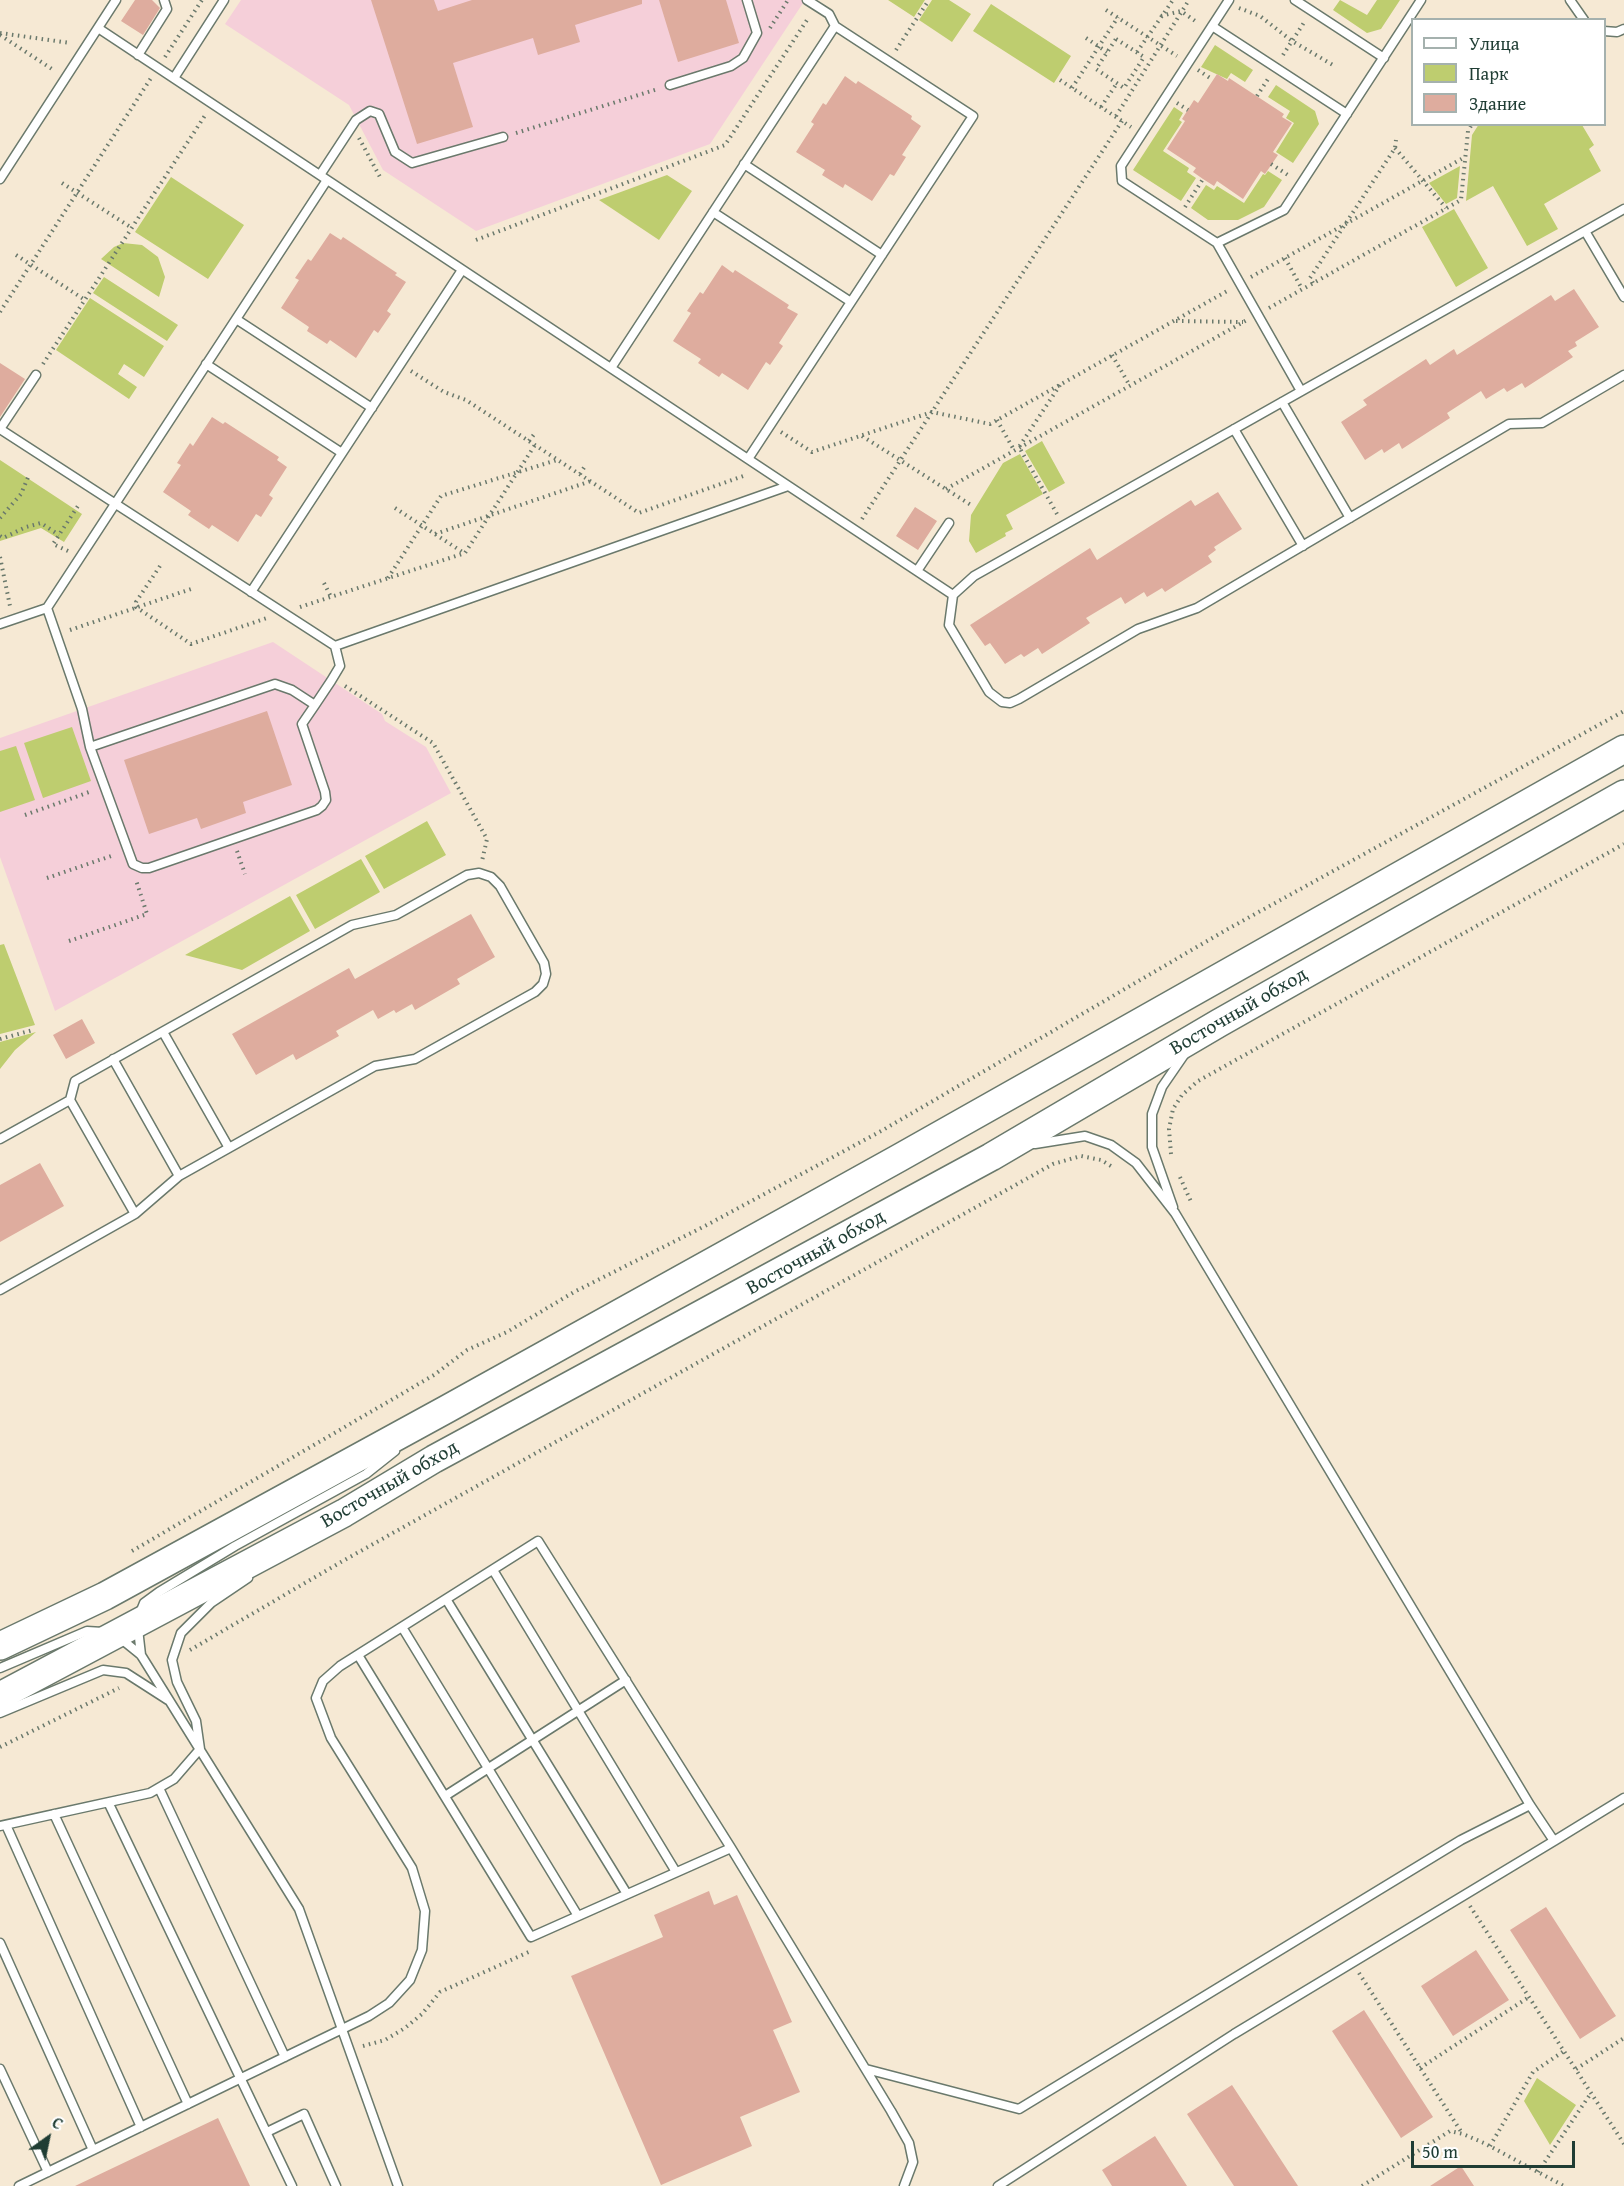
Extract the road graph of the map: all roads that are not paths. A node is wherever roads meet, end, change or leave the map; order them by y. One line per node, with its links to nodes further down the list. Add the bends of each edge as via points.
1 (116, 0): 12 (lane)
2 (164, 0): 16 (lane, via 167,9)
3 (225, 0): 18 (lane)
4 (747, 0): 19 (lane, via 756,39 737,63)
5 (807, 0): 11 (lane, via 829,14)
6 (1295, 0): 17 (lane)
7 (1421, 0): 17 (lane)
8 (1570, 0): 10 (lane)
9 (1228, 2): 13 (lane)
10 (1583, 18)
11 (835, 26): 22 (lane); 29 (lane, via 973,116)
12 (98, 28): 16 (lane); 24 (lane)
13 (1211, 28): 20 (lane); 28 (lane, via 1121,166 1122,181)
14 (1624, 30): 15 (lane)
15 (1606, 31)
16 (138, 55): 18 (lane)
17 (1384, 58): 20 (lane)
18 (174, 78): 23 (lane)
19 (670, 85)
20 (1347, 114): 28 (lane, via 1284,210)
21 (503, 137): 23 (lane, via 412,163 391,147 375,111 365,113 352,126)
22 (744, 164): 26 (lane); 29 (lane)
23 (323, 177): 30 (lane); 33 (lane)
24 (0, 179)
25 (1624, 209): 27 (lane)
26 (713, 212): 32 (lane); 35 (lane)
27 (1585, 231): 31 (lane); 38 (lane)
28 (1217, 243): 38 (lane)
29 (882, 255): 32 (lane)
30 (462, 270): 35 (lane); 40 (lane)
31 (1624, 297)
32 (851, 302): 44 (lane)
33 (236, 319): 34 (lane); 40 (lane)
34 (206, 364): 43 (lane); 46 (lane)
35 (611, 368): 44 (lane)
36 (36, 375): 41 (lane)
37 (1624, 375): 47 (lane, via 1542,423 1509,424)
38 (1301, 391): 39 (lane)
39 (1282, 402): 42 (lane); 47 (lane)
40 (372, 408): 43 (lane)
41 (0, 429): 46 (lane)
42 (1234, 429): 49 (lane); 52 (lane, via 974,576)
43 (342, 453): 51 (lane)
44 (748, 459): 45 (lane)
45 (788, 486): 50 (lane); 55 (lane)
46 (115, 504): 51 (lane); 53 (lane)
47 (1350, 518): 49 (lane)
48 (949, 523): 50 (lane)
49 (1303, 546): 52 (lane, via 1197,608 1138,629 1010,703 995,699 989,692 950,625)
50 (917, 571): 52 (lane)
51 (251, 592): 55 (lane)
52 (953, 595)
53 (47, 608): 54 (lane); 57 (lane, via 82,710)
54 (0, 624)
55 (335, 646): 56 (lane, via 340,666)
56 (315, 705): 57 (lane, via 275,684); 57 (lane, via 302,724 326,792 326,800 317,810 142,868 133,864 126,851)
57 (90, 747)
58 (1624, 749): 71 (main road, Восточный обход)
59 (1624, 794): 60 (main road, Восточный обход)
60 (1219, 1023): 66 (main road, Восточный обход); 68 (lane, via 1182,1057 1162,1087 1152,1114 1152,1147)
61 (163, 1032): 62 (lane); 65 (lane); 65 (lane, via 352,925 396,915 467,875 479,873 500,886 544,963 543,984 535,992 415,1059 375,1066)
62 (113, 1059): 63 (lane, via 75,1081); 67 (lane)
63 (70, 1100): 64 (lane); 69 (lane)
64 (0, 1139)
65 (229, 1148): 67 (lane)
66 (991, 1157): 68 (lane, via 1050,1139 1085,1136 1111,1145 1136,1163); 72 (main road, Восточный обход)
67 (179, 1176): 69 (lane)
68 (1175, 1213): 95 (lane)
69 (135, 1214): 70 (lane)
70 (0, 1290)
71 (447, 1408): 77 (lane, via 366,1474 159,1592 144,1603); 79 (main road, Восточный обход, via 105,1596)
72 (344, 1512): 73 (lane); 77 (main road, Восточный обход)
73 (270, 1563)
74 (260, 1570): 89 (lane, via 211,1603 181,1633 172,1660 177,1682 196,1721)
75 (493, 1570): 76 (lane); 83 (lane, via 538,1541); 86 (lane)
76 (446, 1599): 78 (lane); 88 (lane)
77 (126, 1627): 80 (lane); 80 (lane); 82 (lane, via 87,1631); 84 (main road, Восточный обход)
78 (402, 1627): 81 (lane); 90 (lane)
79 (0, 1646)
80 (141, 1655): 85 (lane)
81 (358, 1655): 92 (lane); 104 (lane, via 323,1681 316,1698 331,1738 412,1868 425,1911 422,1950 410,1980 389,2003)
82 (0, 1668)
83 (626, 1680): 86 (lane); 99 (lane)
84 (0, 1696)
85 (170, 1701): 87 (lane, via 126,1673 102,1670); 89 (lane)
86 (578, 1710): 88 (lane); 100 (lane)
87 (0, 1713)
88 (532, 1740): 90 (lane); 101 (lane)
89 (200, 1749): 91 (lane, via 174,1779); 104 (lane, via 299,1909)
90 (488, 1768): 92 (lane); 102 (lane)
91 (159, 1788): 94 (lane); 105 (lane)
92 (445, 1796): 102 (lane, via 531,1937)
93 (1624, 1798): 98 (lane)
94 (109, 1804): 96 (lane); 108 (lane)
95 (1530, 1805): 98 (lane); 107 (lane, via 1461,1840 1019,2109)
96 (54, 1814): 97 (lane); 109 (lane)
97 (3, 1825): 110 (lane)
98 (1554, 1841): 119 (lane, via 1234,2034)
99 (731, 1848): 100 (lane); 107 (lane)
100 (676, 1872): 101 (lane)
101 (627, 1894): 102 (lane)
102 (578, 1916)
103 (0, 1943): 112 (lane)
104 (343, 2029): 105 (lane); 117 (lane)
105 (285, 2057): 108 (lane)
106 (0, 2069): 113 (lane)
107 (866, 2069): 118 (lane, via 909,2143 913,2162)
108 (242, 2078): 109 (lane); 111 (lane)
109 (188, 2104): 110 (lane)
110 (141, 2127): 112 (lane)
111 (267, 2132): 115 (lane); 116 (lane, via 304,2114)
112 (93, 2150): 113 (lane)
113 (48, 2172): 114 (lane)
114 (19, 2186)
115 (292, 2186)
116 (336, 2186)
117 (398, 2186)
118 (904, 2186)
119 (998, 2186)

